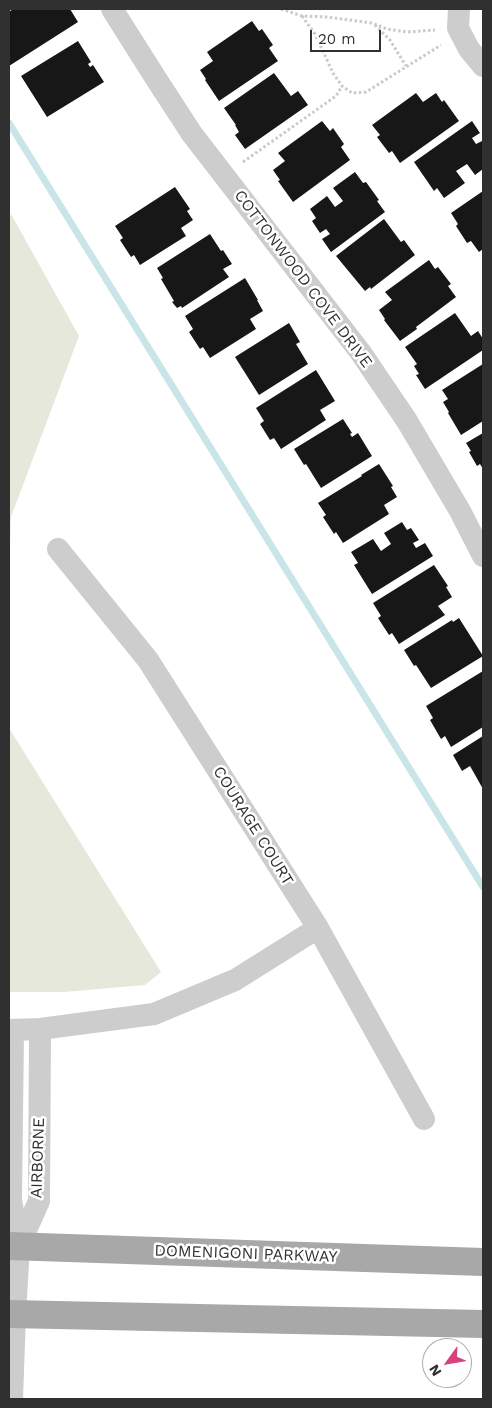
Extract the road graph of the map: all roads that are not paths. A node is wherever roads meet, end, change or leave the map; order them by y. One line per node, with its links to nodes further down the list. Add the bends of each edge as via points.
1 (112, 9): 5 (street, COTTONWOOD COVE DRIVE, via 192,134 362,353 407,420)
2 (459, 23): 3 (street, via 469,49)
3 (483, 66)
4 (58, 549): 6 (street, COURAGE COURT, via 148,660)
5 (483, 556)
6 (318, 928): 7 (street, via 235,980 154,1014); 9 (street, COURAGE COURT)
7 (40, 1029): 8 (street); 10 (street, AIRBORNE, via 39,1201)
8 (11, 1030): 10 (street, AIRBORNE)
9 (424, 1119)
10 (14, 1246): 11 (main road, DOMENIGONI PARKWAY); 12 (street)
11 (483, 1262)
12 (12, 1314): 13 (main road); 14 (street)
13 (483, 1324)
14 (12, 1399)

